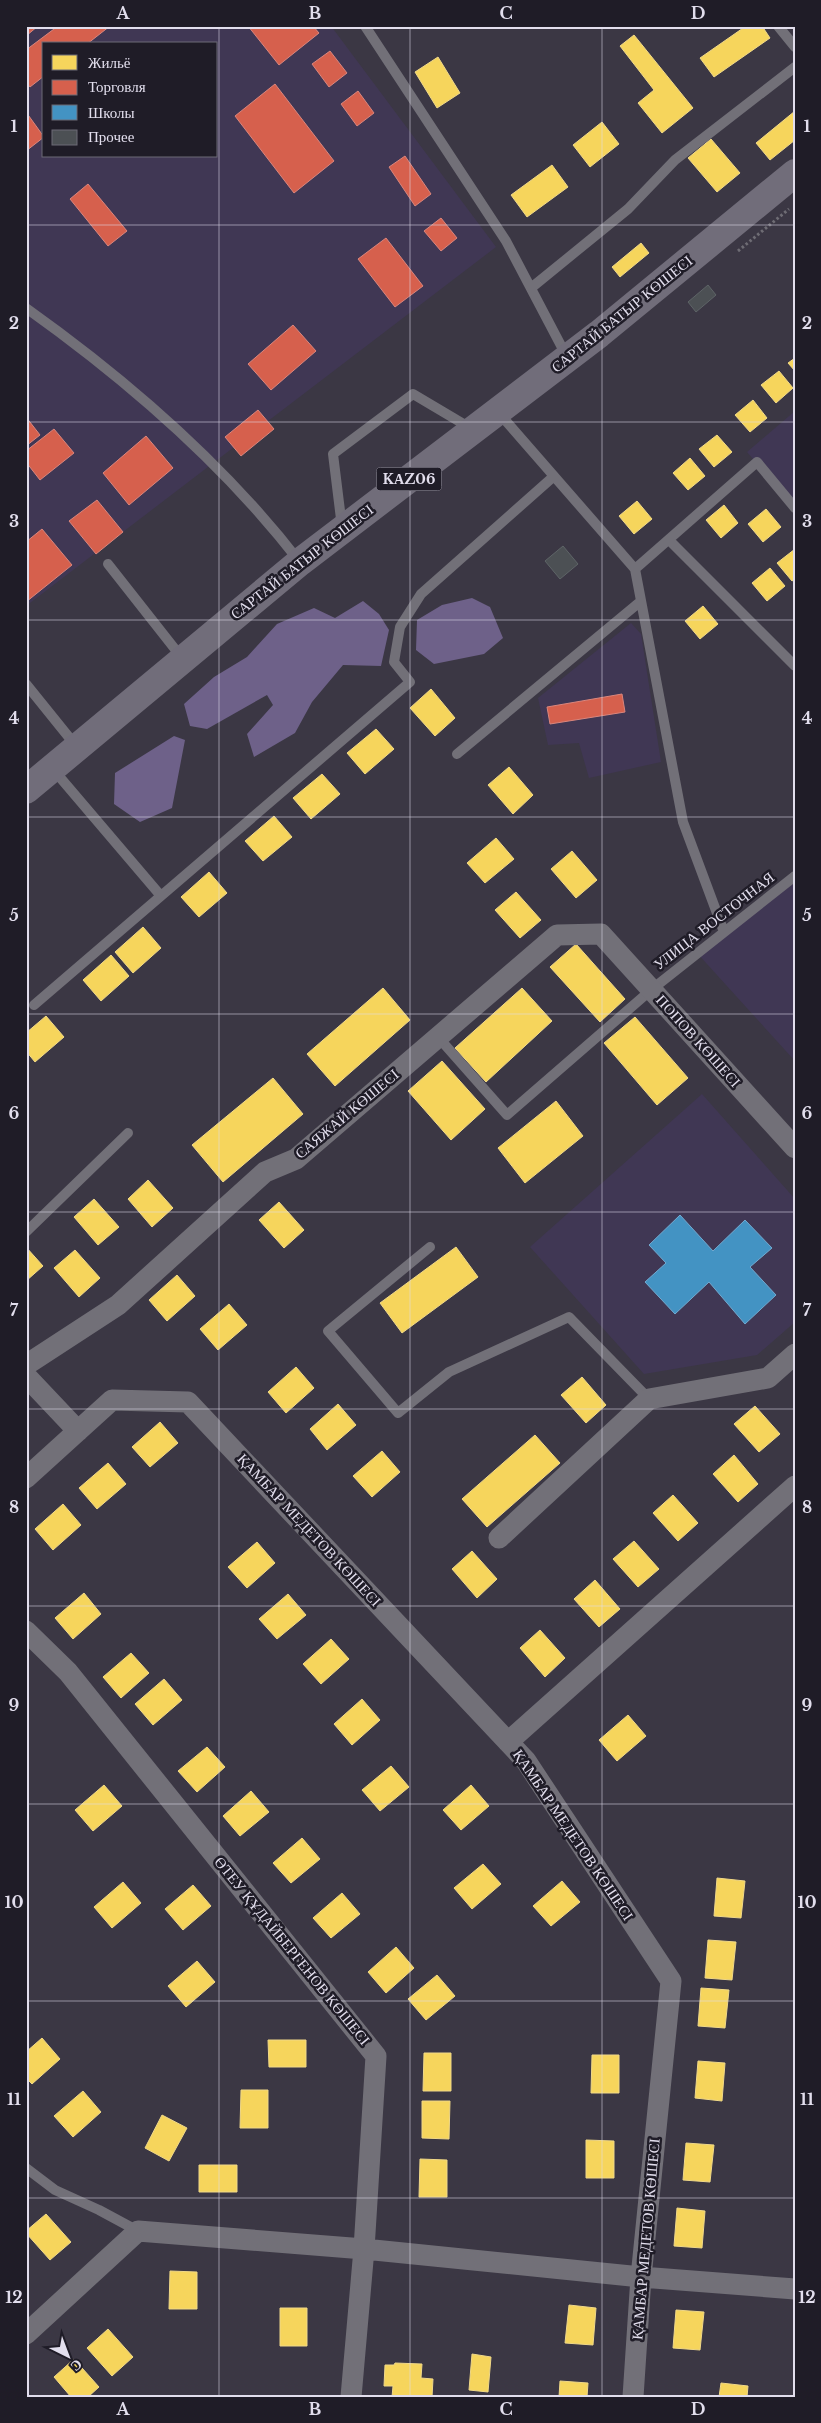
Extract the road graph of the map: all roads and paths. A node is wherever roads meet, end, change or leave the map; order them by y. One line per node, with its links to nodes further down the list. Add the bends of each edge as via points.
1 (335, 26): 2 (path)
2 (349, 26)
3 (365, 26): 8 (lane, via 506,240)
4 (778, 26): 5 (lane)
5 (795, 47)
6 (795, 67): 8 (lane, via 675,160 628,209)
7 (795, 173): 10 (highway, САРТАЙ БАТЫР КӨШЕСІ / KАZ06)
8 (531, 288): 10 (lane)
9 (26, 308): 17 (lane, via 58,330 172,423 258,509)
10 (568, 358): 11 (highway, САРТАЙ БАТЫР КӨШЕСІ / KАZ06)
11 (498, 411): 12 (highway, САРТАЙ БАТЫР КӨШЕСІ / KАZ06); 13 (lane)
12 (473, 429): 15 (highway, САРТАЙ БАТЫР КӨШЕСІ / KАZ06); 15 (lane, via 412,394 332,454)
13 (553, 476): 19 (lane); 29 (lane, via 421,594 400,627 394,662 410,682)
14 (795, 508): 16 (lane, via 757,462)
15 (343, 529): 17 (highway, САРТАЙ БАТЫР КӨШЕСІ / KАZ06)
16 (669, 540): 19 (lane); 22 (lane)
17 (300, 562): 21 (highway, САРТАЙ БАТЫР КӨШЕСІ / KАZ06)
18 (108, 564): 21 (lane)
19 (635, 569): 20 (lane)
20 (641, 601): 25 (lane); 30 (lane, via 683,822)
21 (182, 658): 24 (highway, САРТАЙ БАТЫР КӨШЕСІ / KАZ06)
22 (795, 666)
23 (26, 684): 24 (lane)
24 (76, 747): 26 (highway, САРТАЙ БАТЫР КӨШЕСІ / KАZ06)
25 (457, 754)
26 (52, 767): 27 (highway, САРТАЙ БАТЫР КӨШЕСІ / KАZ06); 29 (lane)
27 (26, 790)
28 (795, 876): 30 (lane, УЛИЦА ВОСТОЧНАЯ)
29 (161, 896): 33 (lane)
30 (724, 932): 32 (lane, УЛИЦА ВОСТОЧНАЯ)
31 (601, 934): 32 (street, ПОПОВ КӨШЕСІ); 34 (street, САЯЖАЙ КӨШЕСІ, via 557,935)
32 (651, 990): 34 (lane, УЛИЦА ВОСТОЧНАЯ, via 507,1115); 36 (street, ПОПОВ КӨШЕСІ)
33 (34, 1005)
34 (438, 1037): 40 (street, САЯЖАЙ КӨШЕСІ, via 296,1158 265,1172 118,1305)
35 (128, 1133): 37 (lane)
36 (795, 1148)
37 (26, 1232)
38 (430, 1247): 42 (lane, via 328,1331 398,1413 449,1372 569,1317)
39 (795, 1354): 42 (street, via 768,1378)
40 (26, 1366)
41 (26, 1376): 43 (street)
42 (649, 1399): 46 (street)
43 (78, 1431): 44 (street, ҚАМБАР МЕДЕТОВ КӨШЕСІ); 48 (street, ҚАМБАР МЕДЕТОВ КӨШЕСІ, via 112,1400 188,1402)
44 (26, 1478)
45 (795, 1486): 48 (street)
46 (499, 1538)
47 (26, 1631): 51 (street, ӨТЕУ ҚҰДАЙБЕРГЕНОВ КӨШЕСІ, via 68,1672 376,2056)
48 (508, 1742): 52 (street, ҚАМБАР МЕДЕТОВ КӨШЕСІ, via 526,1761 671,1981)
49 (26, 2168): 50 (lane, via 55,2190)
50 (138, 2231): 51 (street); 54 (street)
51 (364, 2248): 52 (street); 55 (street, ӨТЕУ ҚҰДАЙБЕРГЕНОВ КӨШЕСІ)
52 (641, 2277): 53 (street); 56 (street, ҚАМБАР МЕДЕТОВ КӨШЕСІ)
53 (795, 2289)
54 (26, 2334)
55 (351, 2397)
56 (633, 2397)

